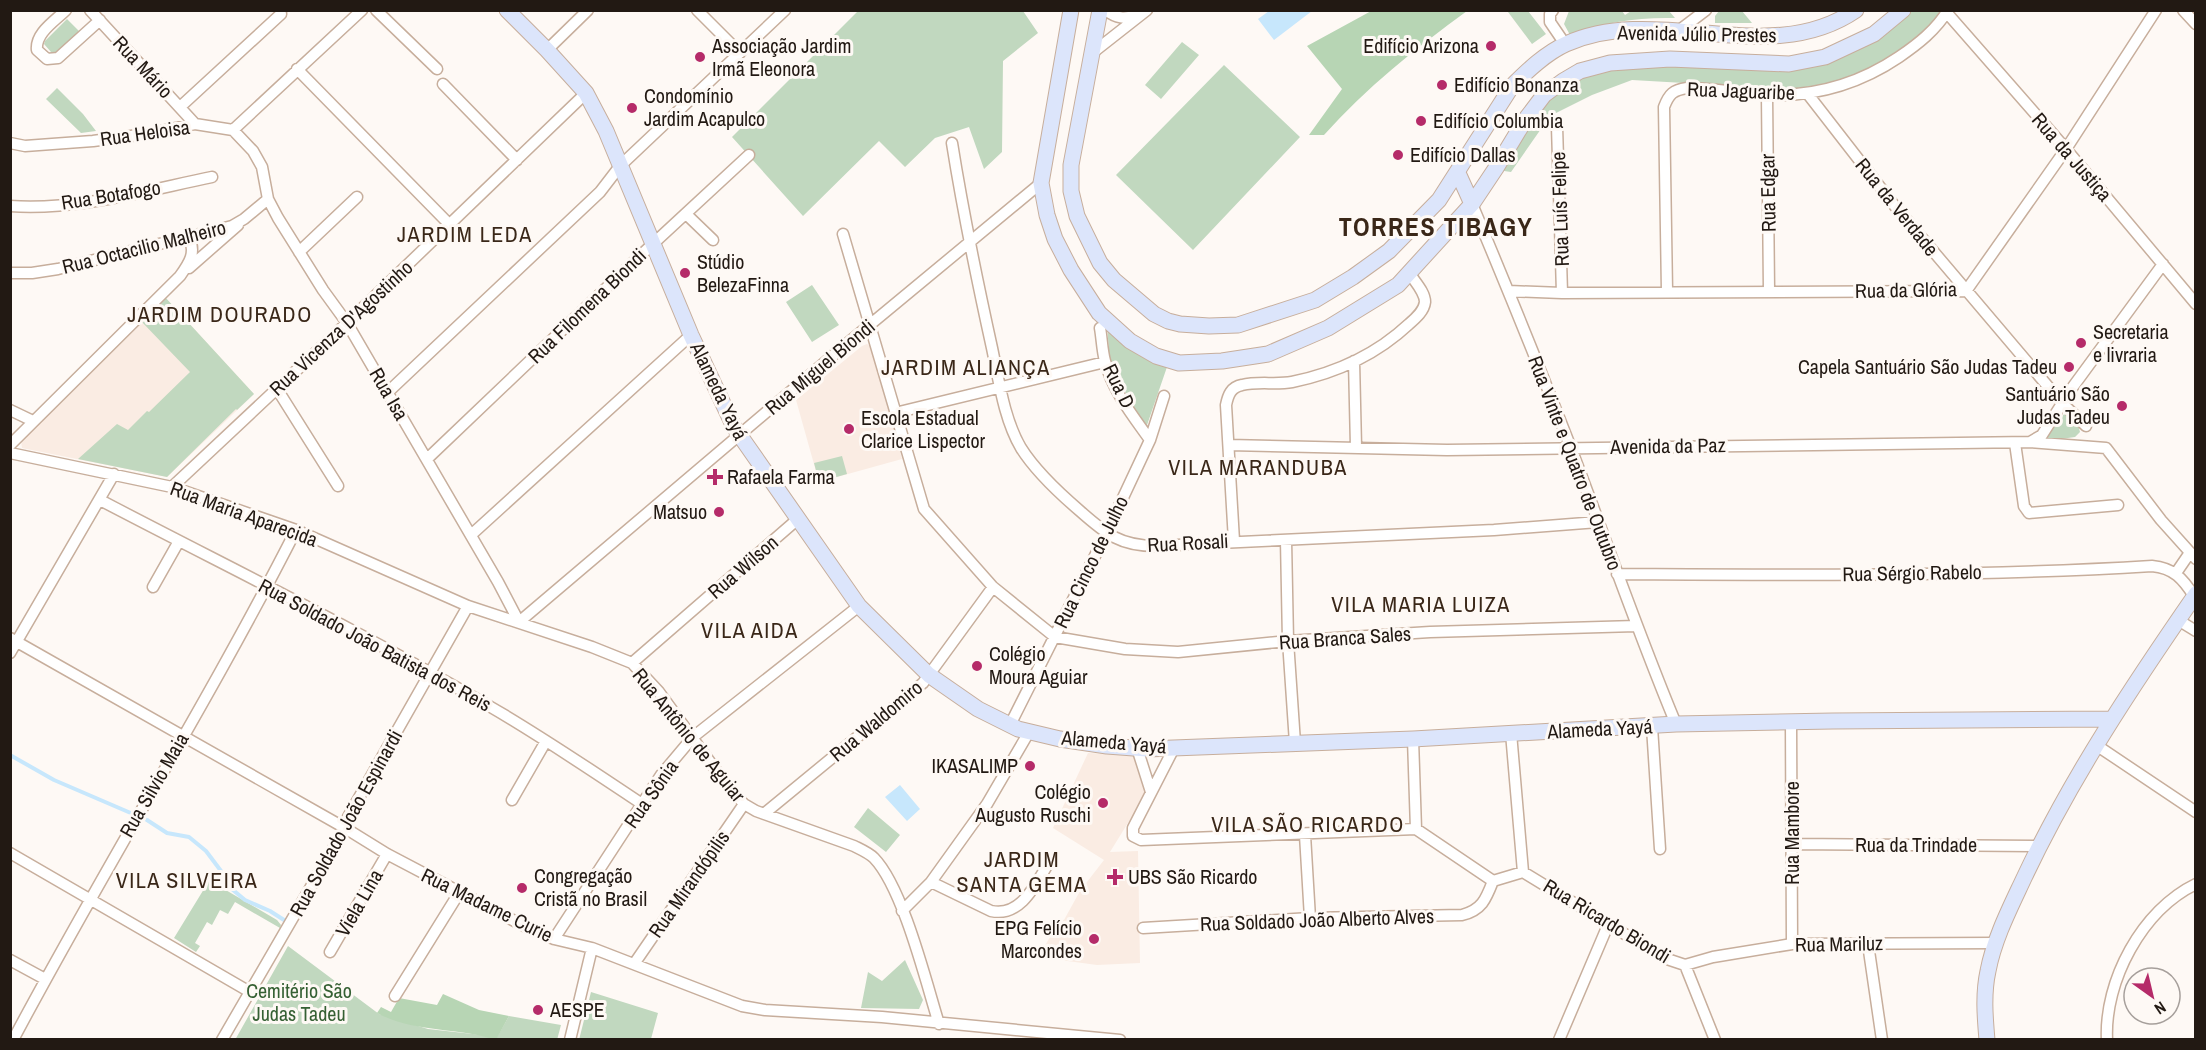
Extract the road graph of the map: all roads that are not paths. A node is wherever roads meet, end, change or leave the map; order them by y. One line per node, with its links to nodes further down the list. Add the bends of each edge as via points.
1 (66, 10): 21 (street, via 37,40 37,50 47,59 58,58)
2 (90, 10): 21 (street, Rua Mário)
3 (362, 10): 29 (street)
4 (376, 10): 30 (street)
5 (507, 10): 26 (main road, Alameda Yayá)
6 (588, 10): 26 (street)
7 (698, 10): 27 (street)
8 (785, 10): 27 (street)
9 (1071, 10): 47 (main road)
10 (1100, 10): 28 (main road, Avenida Júlio Prestes)
11 (1105, 10): 12 (street, via 1128,19)
12 (1147, 10): 28 (street)
13 (1553, 10): 25 (street, via 1550,22)
14 (1708, 10): 23 (street); 24 (street, via 1707,25)
15 (1856, 10): 24 (main road, Avenida Júlio Prestes, via 1815,31 1777,37)
16 (1903, 10): 51 (main road, Avenida Júlio Prestes, via 1874,34 1825,57 1789,64 1670,59 1610,63 1580,71 1544,95)
17 (2156, 10): 41 (street, Rua da Glória)
18 (2183, 10): 22 (street)
19 (1948, 12): 33 (street, Rua Jaguaribe, via 1922,41 1890,63 1853,83); 41 (street, Rua da Justiça)
20 (281, 14): 35 (street)
21 (100, 20): 35 (street, Rua Mário)
22 (2196, 24)
23 (1681, 29): 24 (main road, Avenida Júlio Prestes); 25 (main road, Avenida Júlio Prestes, via 1625,29)
24 (1719, 33)
25 (1565, 44): 45 (main road, Avenida Júlio Prestes, via 1512,86)
26 (547, 50): 32 (main road, Alameda Yayá)
27 (740, 53): 44 (street)
28 (1091, 54): 48 (main road, Avenida Júlio Prestes, via 1071,165 1071,191 1077,216 1100,263 1114,280 1139,303 1168,321 1192,326 1238,325 1316,300 1389,251)
29 (297, 69): 38 (street); 55 (street)
30 (437, 69)
31 (443, 84): 43 (street)
32 (586, 93): 43 (street, Rua Vicenza D'Agostinho); 44 (main road, Alameda Yayá)
33 (1807, 93): 34 (street, Rua Jaguaribe); 69 (street, Rua da Verdade)
34 (1767, 95): 67 (street, Rua Jaguaribe, via 1687,88 1669,95 1664,107); 68 (street, Rua Edgar)
35 (180, 107): 36 (street, Rua Mário)
36 (195, 124): 38 (street, Rua Heloisa); 39 (street, Rua Heloisa, via 93,141 25,146)
37 (1557, 126): 70 (street, Rua Luís Felipe)
38 (233, 130): 50 (street, Rua Isa, via 262,167)
39 (10, 143)
40 (952, 143): 59 (street, Rua Rosali)
41 (2066, 149): 62 (street, Rua da Justiça); 69 (street, Rua da Glória)
42 (749, 155): 53 (street, Rua Filomena Biondi)
43 (518, 160): 55 (street, Rua Vicenza D'Agostinho)
44 (620, 166): 60 (main road, Alameda Yayá); 80 (street, via 600,192)
45 (1458, 173): 48 (main road, Avenida Júlio Prestes); 51 (main road)
46 (212, 177): 52 (street, Rua Botafogo, via 66,204)
47 (1041, 183): 59 (street, Rua Miguel Biondi); 64 (main road, Avenida Júlio Prestes, via 1055,238 1099,313 1130,341 1156,356 1179,363 1269,354 1337,323 1374,302)
48 (1443, 194): 51 (main road)
49 (357, 198): 61 (street)
50 (268, 199): 54 (street, Rua Octacilio Malheiro); 61 (street, Rua Isa)
51 (1472, 204): 64 (main road, Avenida Júlio Prestes); 66 (street, Rua Vinte e Quatro de Outubro)
52 (10, 206)
53 (686, 214): 58 (street); 60 (street, Rua Filomena Biondi)
54 (244, 219): 57 (street, Rua Octacilio Malheiro, via 232,226); 65 (street)
55 (450, 225): 72 (street, Rua Vicenza D'Agostinho)
56 (843, 234): 73 (street)
57 (189, 236): 63 (street, Rua Octacilio Malheiro, via 58,269); 65 (street, via 193,255)
58 (713, 240)
59 (968, 242): 73 (street, Rua Miguel Biondi); 78 (street, Rua Rosali)
60 (652, 245): 75 (main road, Alameda Yayá); 96 (street, Rua Filomena Biondi)
61 (299, 252): 72 (street, Rua Isa)
62 (2163, 264): 71 (street, Rua da Justiça); 82 (street)
63 (10, 273)
64 (1410, 274): 76 (street, via 1425,301 1419,315 1395,337)
65 (180, 276): 85 (street)
66 (1509, 291): 70 (street, Rua da Glória); 94 (street, Rua Vinte e Quatro de Outubro)
67 (1667, 291): 68 (street, Rua da Glória); 70 (street, Rua da Glória)
68 (1769, 291): 69 (street, Rua da Glória)
69 (1966, 291): 82 (street, Rua da Verdade)
70 (1562, 293)
71 (2196, 304)
72 (347, 323): 79 (street, Rua Vicenza D'Agostinho); 80 (street, Rua Isa)
73 (871, 324): 84 (street); 87 (street, Rua Miguel Biondi)
74 (1100, 328): 77 (street, Rua D)
75 (691, 335): 87 (main road, Alameda Yayá); 106 (street)
76 (1354, 361): 92 (street, via 1324,374 1233,389 1226,405); 93 (street)
77 (1105, 362): 78 (street); 88 (street, Rua D, via 1118,391)
78 (1000, 386): 84 (street); 105 (street, Rua Rosali, via 1022,449 1041,474)
79 (278, 389): 98 (street); 99 (street, Rua Vicenza D'Agostinho)
80 (387, 392): 96 (street, Rua Isa)
81 (1164, 396): 88 (street, Rua Cinco de Julho)
82 (2062, 403): 86 (street, Rua da Verdade); 89 (street, via 2042,435)
83 (10, 410): 85 (street)
84 (895, 413): 114 (street, via 924,509)
85 (33, 421): 91 (street)
86 (2086, 426)
87 (738, 436): 102 (main road, Alameda Yayá); 120 (street, Rua Miguel Biondi)
88 (1150, 440): 105 (street, Rua Cinco de Julho)
89 (2030, 442): 90 (street, Avenida da Paz); 110 (street, Avenida da Paz, via 2106,448)
90 (2015, 443): 94 (street, Avenida da Paz); 101 (street, via 2024,506 2029,513)
91 (10, 445)
92 (1229, 445): 93 (street, Avenida da Paz); 108 (street)
93 (1356, 447): 94 (street, Avenida da Paz)
94 (1570, 447): 103 (street, Rua Vinte e Quatro de Outubro)
95 (10, 453): 97 (street, Rua Maria Aparecida)
96 (427, 459): 106 (street, Rua Isa)
97 (114, 474): 99 (street, Rua Maria Aparecida); 100 (street)
98 (338, 486)
99 (172, 487): 104 (street, Rua Maria Aparecida)
100 (100, 500): 109 (street, Rua Soldado João Batista dos Reis); 124 (street)
101 (2118, 505)
102 (799, 518): 118 (main road, Alameda Yayá); 127 (street, Rua Wilson)
103 (1598, 522): 107 (street, Rua Rosali); 112 (street, Rua Vinte e Quatro de Outubro)
104 (296, 530): 113 (street, Rua Silvio Maia); 117 (street, Rua Maria Aparecida)
105 (1106, 534): 108 (street, Rua Rosali, via 1138,546); 123 (street, Rua Cinco de Julho)
106 (471, 535): 120 (street, Rua Isa)
107 (1286, 540): 108 (street, Rua Rosali); 125 (street)
108 (1234, 541)
109 (179, 542): 113 (street, Rua Soldado João Batista dos Reis); 115 (street)
110 (2192, 557): 111 (street)
111 (2176, 573): 112 (street, Rua Sérgio Rabelo, via 2152,566 1794,575); 116 (street)
112 (1617, 574): 121 (street, Rua Vinte e Quatro de Outubro)
113 (268, 586): 128 (street, Rua Soldado João Batista dos Reis); 137 (street, Rua Silvio Maia)
114 (993, 586): 123 (street); 129 (street, Rua Waldomiro)
115 (153, 587)
116 (2195, 595): 119 (main road)
117 (468, 606): 120 (street, Rua Antônio de Aguiar); 128 (street, Rua Soldado João Espinardi)
118 (859, 606): 129 (main road, Alameda Yayá); 138 (street, Rua Sônia)
119 (2178, 620): 122 (street); 130 (main road)
120 (519, 622): 127 (street, Rua Antônio de Aguiar)
121 (1636, 626): 125 (street, Rua Branca Sales); 132 (street, Rua Vinte e Quatro de Outubro)
122 (2196, 631)
123 (1055, 636): 125 (street, Rua Branca Sales, via 1125,649 1178,652); 133 (street, Rua Cinco de Julho)
124 (13, 640): 126 (street); 137 (street, Rua Madame Curie)
125 (1288, 641): 141 (street)
126 (10, 653)
127 (632, 663): 138 (street, Rua Antônio de Aguiar)
128 (432, 673): 140 (street, Rua Soldado João Batista dos Reis); 151 (street, Rua Soldado João Espinardi)
129 (929, 675): 133 (main road, Alameda Yayá, via 978,709); 150 (street, Rua Waldomiro)
130 (2112, 719): 131 (main road, Alameda Yayá); 142 (main road)
131 (1791, 721): 132 (main road, Alameda Yayá); 154 (street, Rua Mambore)
132 (1676, 724): 134 (main road, Alameda Yayá)
133 (1010, 725): 135 (main road, Alameda Yayá)
134 (1652, 727): 136 (main road, Alameda Yayá); 156 (street)
135 (1029, 732): 143 (main road, Alameda Yayá); 162 (street, via 987,804)
136 (1511, 733): 139 (main road, Alameda Yayá); 160 (street)
137 (183, 735): 151 (street, Rua Madame Curie); 165 (street, Rua Silvio Maia)
138 (693, 737): 147 (street, Rua Sônia); 148 (street, Rua Antônio de Aguiar)
139 (1413, 739): 141 (main road, Alameda Yayá); 152 (street)
140 (546, 741): 146 (street); 147 (street, Rua Soldado João Batista dos Reis)
141 (1294, 743): 144 (main road, Alameda Yayá)
142 (2096, 745): 149 (street); 155 (main road)
143 (1137, 748): 144 (main road, Alameda Yayá); 145 (street)
144 (1174, 748): 145 (street)
145 (1151, 792): 153 (street, via 1133,828 1133,836 1141,840)
146 (512, 800)
147 (642, 804): 170 (street, Rua Sônia)
148 (744, 804): 150 (street, Rua Antônio de Aguiar); 177 (street, Rua Mirandópilis)
149 (2196, 812)
150 (765, 813): 166 (street, Rua Antônio de Aguiar, via 866,852 884,872)
151 (345, 828): 158 (street, Rua Madame Curie); 180 (street, Rua Soldado João Espinardi)
152 (1416, 829): 153 (street); 161 (street)
153 (1305, 835): 167 (street)
154 (1792, 844): 155 (street, Rua da Trindade); 172 (street, Rua Mambore)
155 (2040, 846): 171 (main road)
156 (1660, 849)
157 (10, 853): 165 (street)
158 (387, 854): 164 (street, Rua Madame Curie); 175 (street, Viela Lina)
159 (1051, 859): 162 (street, via 1025,899 1017,907 999,913)
160 (1523, 872): 161 (street); 168 (street, Rua Ricardo Biondi)
161 (1494, 881): 167 (street, Rua Soldado João Alberto Alves, via 1485,901 1473,912 1462,915)
162 (931, 882): 166 (street)
163 (2196, 884): 192 (street, via 2172,900 2131,947 2110,997)
164 (459, 893): 170 (street, Rua Madame Curie); 181 (street)
165 (90, 898): 179 (street, Rua Silvio Maia); 180 (street)
166 (902, 911): 182 (street, Rua Antônio de Aguiar)
167 (1310, 918): 169 (street, Rua Soldado João Alberto Alves)
168 (1608, 925): 178 (street, Rua Ricardo Biondi, via 1664,958); 188 (street)
169 (1143, 928)
170 (554, 939): 174 (street, Rua Madame Curie)
171 (1996, 943): 173 (street, Rua Mariluz); 191 (main road, via 1987,972)
172 (1792, 944): 173 (street, Rua Mariluz); 178 (street, Rua Mariluz)
173 (1869, 944): 190 (street)
174 (592, 948): 177 (street, Rua Madame Curie); 186 (street)
175 (330, 952)
176 (10, 960): 179 (street)
177 (634, 964): 182 (street, Rua Madame Curie, via 742,1006)
178 (1685, 965): 189 (street, Rua Ricardo Biondi)
179 (45, 979): 184 (street, Rua Silvio Maia)
180 (250, 992): 185 (street, Rua Soldado João Espinardi)
181 (395, 996)
182 (939, 1024): 183 (street, Rua Madame Curie)
183 (1002, 1035): 187 (street, Rua Madame Curie)
184 (13, 1040)
185 (222, 1040)
186 (570, 1040)
187 (1120, 1040)
188 (1559, 1040)
189 (1715, 1040)
190 (1882, 1040)
191 (1987, 1040)
192 (2107, 1040)

